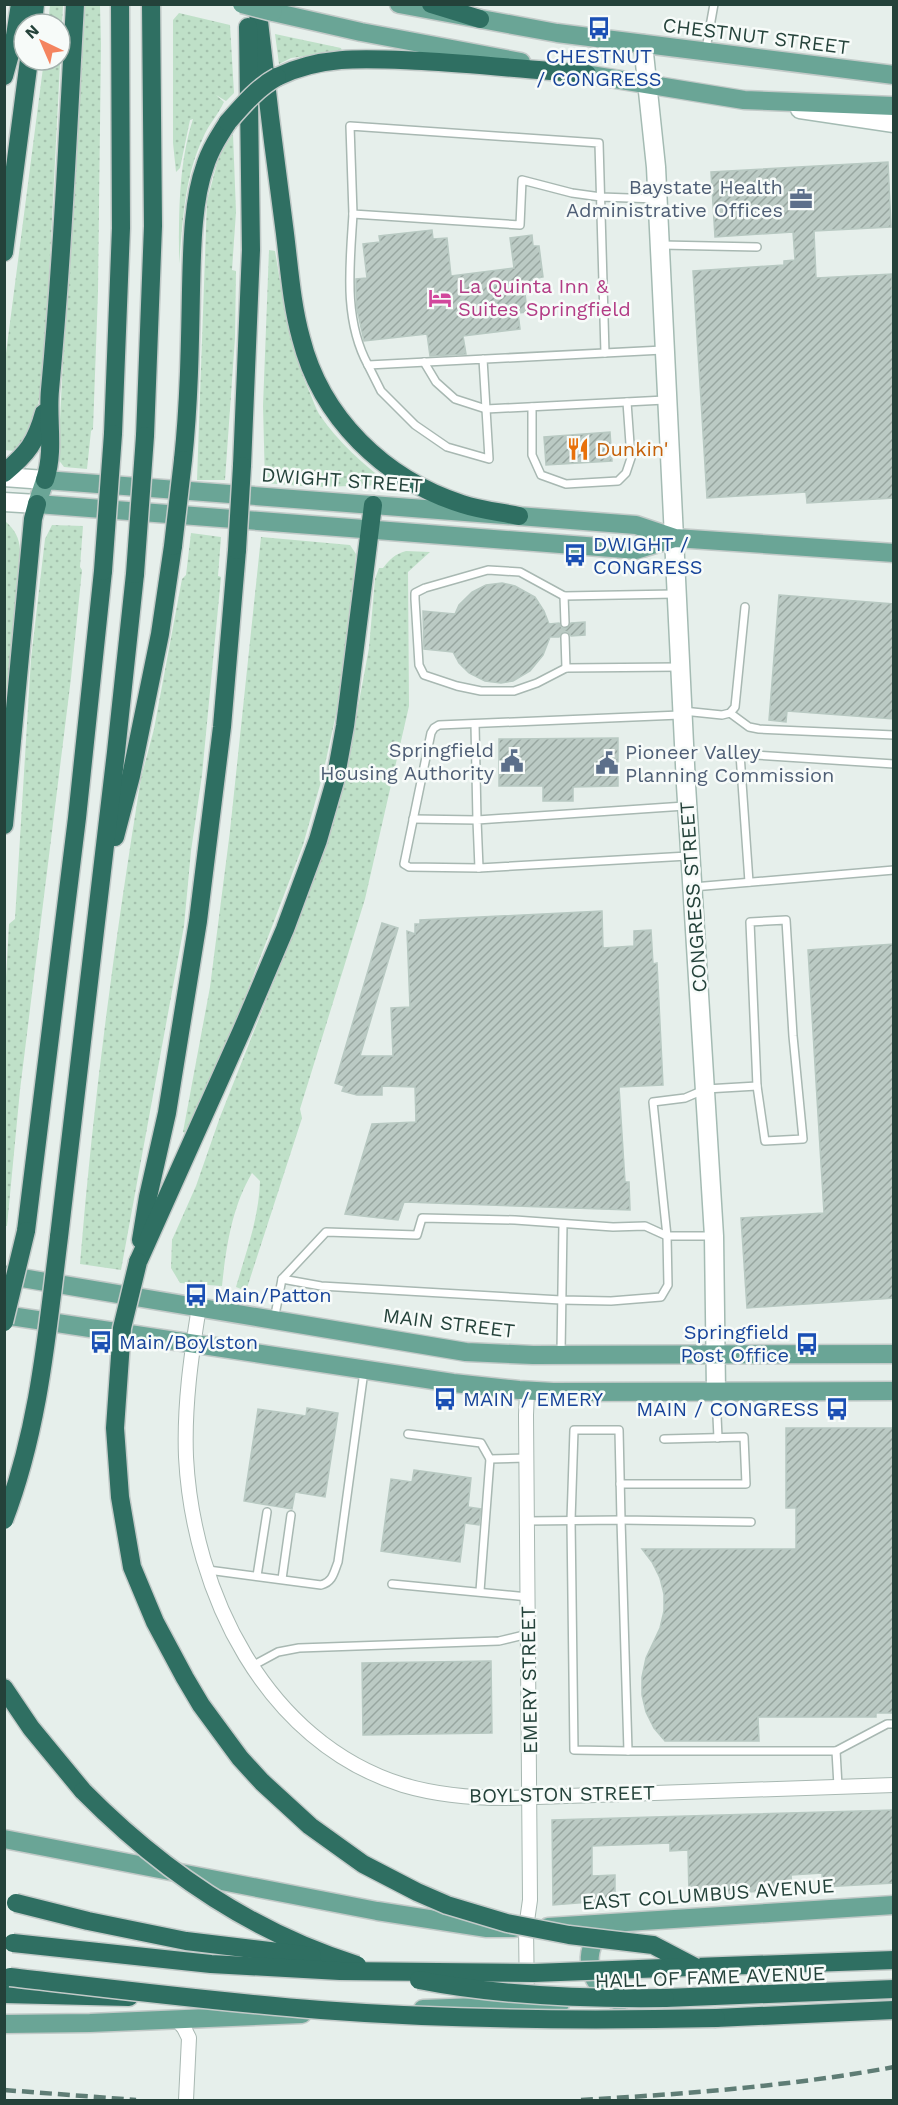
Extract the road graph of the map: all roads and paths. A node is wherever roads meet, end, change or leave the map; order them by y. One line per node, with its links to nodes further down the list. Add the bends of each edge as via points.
1 (20, 4): 17 (highway)
2 (75, 4): 33 (highway, via 66,199)
3 (120, 4): 81 (highway, bridge, via 121,228 103,570 26,1232)
4 (152, 4): 67 (highway, bridge, via 153,226 145,436 135,574)
5 (242, 4): 10 (main road, bridge)
6 (248, 4): 74 (highway, bridge, via 250,274 237,550 222,727 198,921)
7 (399, 4): 11 (main road, CHESTNUT STREET)
8 (431, 4): 11 (highway)
9 (714, 4): 13 (lane)
10 (265, 8): 15 (main road, via 361,32); 43 (highway, via 272,140 294,304 301,340 326,401 350,432 403,477 464,505)
11 (480, 19): 12 (main road, CHESTNUT STREET)
12 (643, 44): 13 (main road, CHESTNUT STREET); 18 (main road, CONGRESS STREET)
13 (706, 52): 16 (main road, CHESTNUT STREET)
14 (27, 72): 27 (highway)
15 (587, 74): 18 (main road); 67 (highway, bridge, via 351,58 309,66 270,81 228,122 215,143 199,188 194,234 183,460 166,606 131,776)
16 (894, 75)
17 (4, 76)
18 (649, 85): 19 (main road); 23 (main road, CONGRESS STREET)
19 (744, 100): 20 (main road); 21 (main road)
20 (894, 106)
21 (894, 123)
22 (601, 197): 23 (lane); 24 (lane, via 522,180 520,225); 24 (lane, via 599,143 350,126); 29 (lane)
23 (657, 200): 25 (main road, CONGRESS STREET)
24 (353, 214): 32 (lane, via 348,281 358,346)
25 (660, 245): 26 (lane); 28 (main road, CONGRESS STREET)
26 (757, 247)
27 (4, 252)
28 (665, 350): 29 (lane); 34 (main road, CONGRESS STREET)
29 (605, 353): 30 (lane)
30 (483, 359): 31 (lane); 37 (lane)
31 (424, 362): 32 (lane); 37 (lane, via 436,382 455,399)
32 (368, 365): 37 (lane, via 381,391 414,425 447,447 489,459)
33 (49, 394): 38 (highway, via 34,443); 39 (highway, via 50,460)
34 (668, 400): 35 (lane); 45 (main road, CONGRESS STREET)
35 (627, 402): 36 (lane); 36 (lane, via 631,458 626,473 618,481 566,484 541,475 532,455)
36 (532, 407): 37 (lane)
37 (486, 409)
38 (4, 475): 39 (main road, DWIGHT STREET)
39 (45, 480): 41 (main road); 42 (main road, DWIGHT STREET)
40 (4, 502): 41 (main road, DWIGHT STREET)
41 (37, 504): 44 (main road, DWIGHT STREET); 62 (highway, via 29,552)
42 (373, 506): 43 (main road, DWIGHT STREET); 44 (highway)
43 (519, 516): 45 (main road, DWIGHT STREET, via 636,525)
44 (370, 530): 45 (main road, DWIGHT STREET, via 636,550); 74 (highway, via 344,734 318,840 242,1030)
45 (675, 538): 46 (main road, DWIGHT STREET); 47 (main road, CONGRESS STREET)
46 (894, 553)
47 (678, 594): 48 (lane); 52 (main road, CONGRESS STREET)
48 (564, 596): 50 (lane); 53 (lane, via 520,572 488,570 425,588 415,599 419,665 424,675 481,691 514,691)
49 (745, 608): 55 (lane, via 735,707)
50 (565, 623)
51 (565, 636): 53 (lane)
52 (681, 667): 53 (lane); 54 (main road, CONGRESS STREET)
53 (566, 668)
54 (683, 713): 55 (lane); 56 (lane); 59 (main road, CONGRESS STREET)
55 (730, 713): 57 (lane, via 749,727 759,729)
56 (475, 724): 60 (lane, via 434,728); 61 (lane)
57 (894, 735)
58 (894, 764): 66 (lane, via 741,754)
59 (687, 806): 61 (lane); 63 (main road, CONGRESS STREET)
60 (413, 819): 61 (lane); 64 (lane, via 404,864)
61 (477, 820): 64 (lane)
62 (4, 825)
63 (691, 856): 64 (lane); 68 (main road, CONGRESS STREET)
64 (479, 868)
65 (894, 870): 66 (lane)
66 (749, 882): 68 (lane)
67 (100, 884): 98 (highway, bridge, via 36,1409)
68 (693, 887): 70 (main road, CONGRESS STREET)
69 (757, 1086): 69 (lane, via 765,1141 803,1139 786,920 750,922); 70 (lane)
70 (706, 1089): 72 (lane, via 685,1098 653,1102); 73 (main road, CONGRESS STREET)
71 (563, 1224): 72 (lane, via 645,1226); 76 (lane, via 422,1218 417,1235 326,1232); 77 (lane)
72 (667, 1236): 73 (lane); 77 (lane, via 668,1285 661,1297)
73 (714, 1236): 85 (main road, CONGRESS STREET)
74 (138, 1262): 125 (highway, bridge, via 122,1328 115,1428 120,1497 132,1567 185,1678 240,1758 310,1826 363,1864 417,1893 507,1923 653,1945)
75 (4, 1275): 78 (main road, MAIN STREET)
76 (282, 1279): 77 (lane, via 321,1286); 80 (lane)
77 (561, 1300): 84 (lane)
78 (199, 1307): 80 (main road, MAIN STREET); 82 (street, BOYLSTON STREET)
79 (4, 1316): 82 (main road)
80 (274, 1320): 84 (main road, MAIN STREET, via 466,1352)
81 (4, 1322)
82 (193, 1344): 86 (main road); 103 (street, BOYLSTON STREET, via 186,1456 192,1512)
83 (894, 1354): 85 (main road, MAIN STREET)
84 (561, 1355): 85 (main road, MAIN STREET)
85 (717, 1355): 89 (main road, CONGRESS STREET)
86 (364, 1370): 88 (main road); 105 (lane, via 333,1576 321,1585)
87 (894, 1390): 89 (main road)
88 (527, 1391): 89 (main road); 93 (street, EMERY STREET)
89 (716, 1391): 92 (lane)
90 (408, 1434): 94 (lane, via 481,1443)
91 (664, 1438): 92 (lane)
92 (718, 1438): 95 (lane, via 744,1437 746,1484)
93 (526, 1458): 94 (lane); 101 (street, EMERY STREET)
94 (490, 1459): 107 (lane)
95 (620, 1484): 99 (lane, via 619,1430 574,1430); 100 (lane)
96 (267, 1512): 104 (lane)
97 (291, 1515): 105 (lane)
98 (4, 1520)
99 (571, 1520): 100 (lane); 101 (lane); 113 (lane, via 574,1750)
100 (621, 1520): 102 (lane); 113 (lane)
101 (527, 1521): 108 (street, EMERY STREET)
102 (751, 1522)
103 (206, 1570): 104 (lane); 110 (street, BOYLSTON STREET, via 224,1615)
104 (257, 1576): 105 (lane)
105 (282, 1579)
106 (393, 1584): 107 (lane)
107 (480, 1591): 108 (lane)
108 (528, 1597): 109 (street, EMERY STREET)
109 (528, 1634): 110 (lane, via 499,1641 299,1648 278,1652); 117 (street, EMERY STREET)
110 (252, 1666): 117 (street, BOYLSTON STREET, via 305,1729 343,1757 380,1776 456,1796)
111 (4, 1688): 128 (highway, bridge, via 83,1791 189,1883 291,1941 371,1970 461,1988 632,1999)
112 (894, 1724): 114 (lane)
113 (628, 1751): 114 (lane)
114 (836, 1751): 116 (lane)
115 (894, 1785): 116 (street, BOYLSTON STREET)
116 (838, 1786): 117 (street, BOYLSTON STREET)
117 (529, 1797): 122 (street, EMERY STREET, via 530,1900)
118 (4, 1839): 122 (main road, EAST COLUMBUS AVENUE, via 377,1911 487,1928)
119 (10, 1901): 126 (highway, bridge, via 216,1946)
120 (894, 1905): 121 (main road, EAST COLUMBUS AVENUE)
121 (612, 1923): 122 (main road, EAST COLUMBUS AVENUE); 129 (main road, via 594,1941 590,1966 601,1989)
122 (526, 1928): 130 (street, EMERY STREET)
123 (9, 1943): 126 (highway, bridge, via 274,1968)
124 (894, 1960): 125 (highway)
125 (695, 1967): 126 (highway, bridge)
126 (470, 1971)
127 (6, 1986): 131 (highway, bridge, via 390,2014 563,2020)
128 (894, 1992): 129 (main road, HALL OF FAME AVENUE)
129 (622, 2003): 130 (main road, HALL OF FAME AVENUE)
130 (527, 2004): 132 (main road, HALL OF FAME AVENUE)
131 (894, 2010)
132 (177, 2020): 133 (main road, HALL OF FAME AVENUE); 134 (street, via 189,2037)
133 (4, 2024)
134 (186, 2100)

